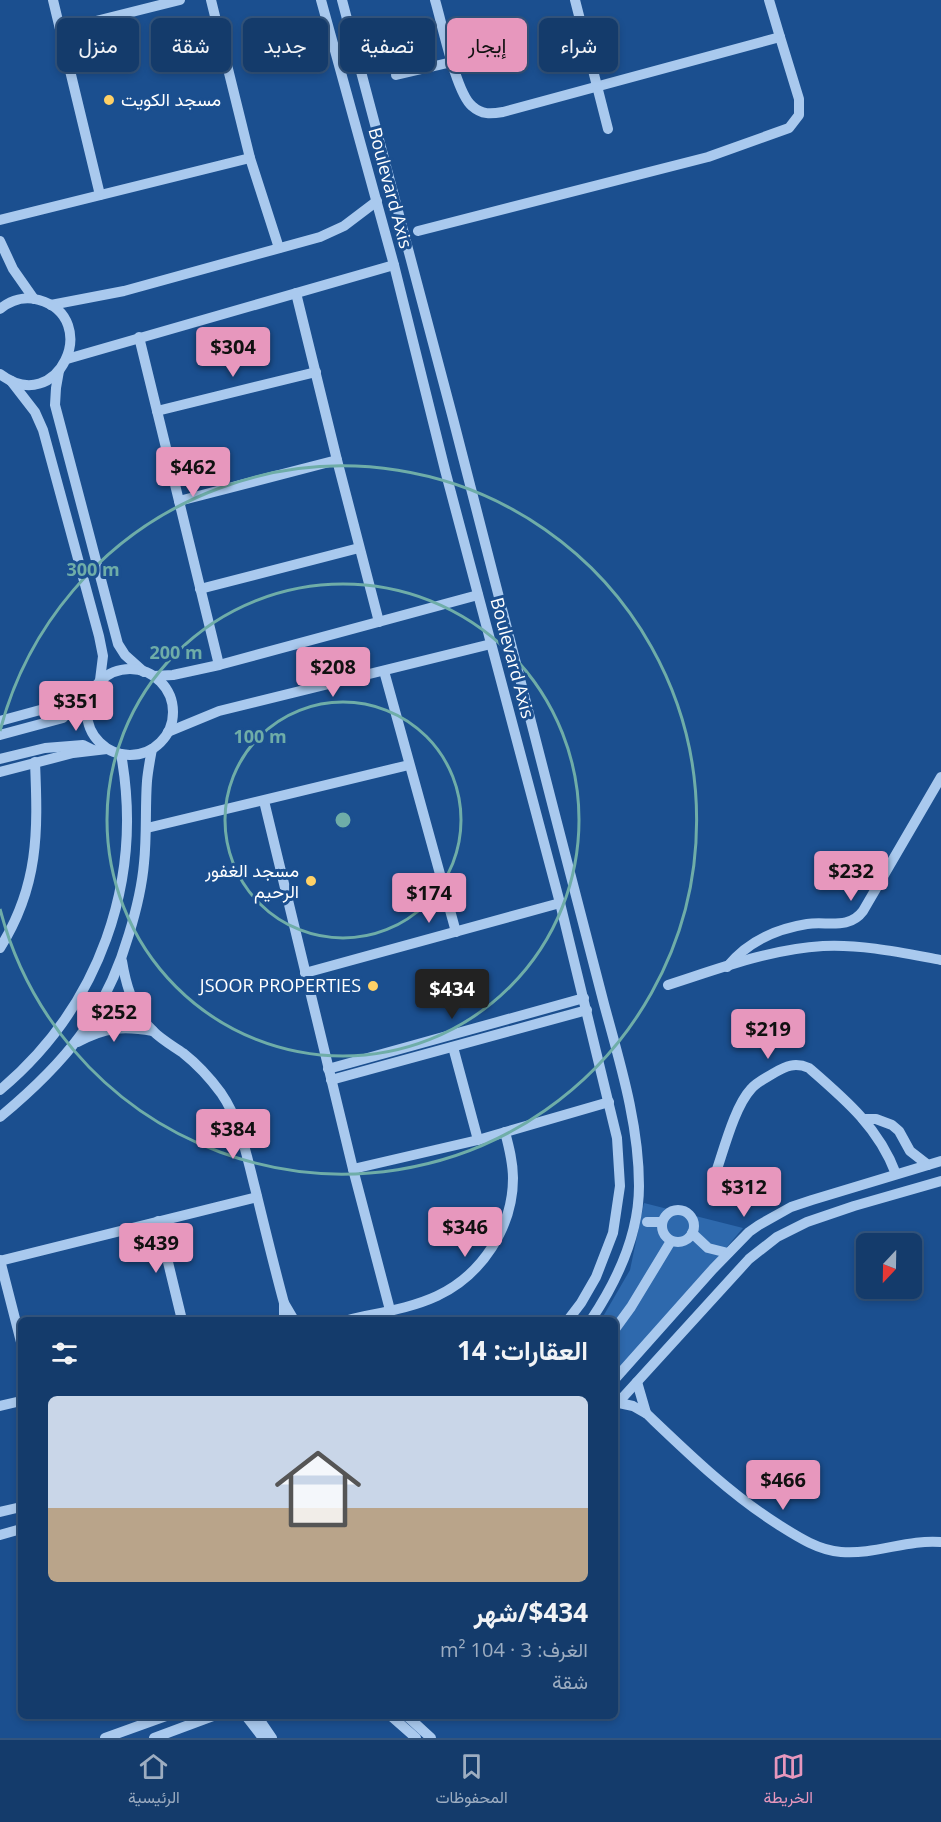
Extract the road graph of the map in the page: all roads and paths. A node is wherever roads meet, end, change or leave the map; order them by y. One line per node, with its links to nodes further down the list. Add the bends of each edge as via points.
1 (52, 0): 10 (street)
2 (180, 0): 9 (street)
3 (211, 0): 19 (street)
4 (321, 0): 21 (street, Boulevard Axis)
5 (342, 0): 108 (street, Boulevard Axis, via 464,459 633,1124 639,1189 633,1228 610,1289)
6 (435, 0): 12 (street)
7 (575, 0): 17 (street)
8 (768, 0): 11 (street)
9 (108, 18)
10 (57, 19)
11 (780, 37): 17 (street); 23 (street, via 800,99 799,115 789,128 708,157)
12 (447, 44)
13 (447, 63): 16 (street)
14 (70, 72): 20 (street)
15 (455, 72): 17 (street, via 467,102 489,114)
16 (396, 75)
17 (597, 86): 18 (street)
18 (608, 129)
19 (250, 158): 20 (street); 25 (street)
20 (100, 195): 22 (street)
21 (377, 201): 25 (street, via 332,232); 26 (street, Boulevard Axis)
22 (0, 220)
23 (418, 231)
24 (0, 241): 28 (street)
25 (279, 248): 29 (street, via 124,291)
26 (394, 265): 27 (street); 41 (street, Boulevard Axis)
27 (296, 293): 31 (street); 34 (street)
28 (34, 299): 29 (street); 30 (street, via 12,301)
29 (51, 305): 32 (street, via 67,324)
30 (0, 309)
31 (139, 337): 32 (street); 36 (street)
32 (67, 359): 33 (street)
33 (59, 371): 35 (street, via 41,382 21,384); 46 (street, via 56,405 118,644 125,656)
34 (316, 372): 36 (street); 37 (street)
35 (3, 376): 47 (street, via 35,412 43,430 99,636 103,656)
36 (157, 411): 38 (street)
37 (337, 460): 38 (street); 39 (street)
38 (179, 501): 40 (street)
39 (359, 548): 40 (street); 42 (street)
40 (200, 589): 44 (street)
41 (478, 595): 42 (street); 43 (street, Boulevard Axis)
42 (379, 622): 44 (street)
43 (492, 644): 45 (street); 64 (street, Boulevard Axis)
44 (219, 665): 46 (street, via 173,675)
45 (384, 671): 51 (street, via 219,711); 59 (street)
46 (149, 674): 47 (street, via 121,669); 51 (street, via 166,689 172,706)
47 (100, 680): 48 (street)
48 (90, 694): 49 (street); 53 (street, via 86,711 90,729)
49 (77, 700): 50 (street); 52 (street, via 63,718)
50 (0, 721)
51 (168, 732): 54 (street)
52 (0, 735)
53 (107, 749): 55 (street); 56 (street)
54 (152, 749): 56 (street, via 137,755); 63 (street, via 147,780)
55 (94, 750): 57 (street, via 83,745 45,748); 58 (street)
56 (121, 754): 79 (street, via 126,838 121,887 108,935 89,981 63,1023 31,1062)
57 (0, 759)
58 (35, 762): 60 (street); 66 (street, via 37,819 33,861 22,902)
59 (409, 765): 62 (street); 65 (street)
60 (0, 772)
61 (941, 777): 69 (street, via 857,918 771,933 746,948)
62 (264, 801): 63 (street); 70 (street)
63 (147, 828): 68 (street, via 141,888)
64 (560, 903): 65 (street); 72 (street, Boulevard Axis)
65 (456, 932): 70 (street)
66 (0, 948)
67 (941, 960): 69 (street, via 825,946 777,952)
68 (122, 961): 74 (street, via 131,998); 75 (street, via 110,989)
69 (728, 967): 71 (street)
70 (305, 973): 77 (street)
71 (668, 985)
72 (584, 998): 73 (street, Boulevard Axis); 77 (street)
73 (587, 1010): 76 (street); 80 (street, Boulevard Axis)
74 (153, 1031): 75 (street, via 110,1029); 91 (street, via 204,1071 221,1093 237,1126)
75 (74, 1044): 81 (street, via 47,1076)
76 (453, 1047): 78 (street); 84 (street)
77 (328, 1069): 78 (street)
78 (331, 1080): 87 (street)
79 (0, 1090)
80 (609, 1102): 83 (street); 107 (street, Boulevard Axis, via 620,1162 617,1217 599,1270)
81 (0, 1117)
82 (863, 1119): 86 (street, via 883,1120 892,1125 910,1151); 88 (street, via 809,1068 786,1066 745,1096); 89 (street, via 882,1142)
83 (505, 1132): 84 (street); 102 (street, via 513,1178 505,1223 495,1244 474,1270 448,1290)
84 (478, 1140): 87 (street)
85 (941, 1161): 86 (street)
86 (928, 1165): 89 (street)
87 (352, 1169): 102 (street)
88 (716, 1172)
89 (896, 1174): 98 (street, via 791,1207 759,1225)
90 (941, 1181): 112 (street, via 807,1222 777,1237 749,1259)
91 (257, 1197): 92 (street); 101 (street)
92 (158, 1221): 99 (street); 103 (street)
93 (647, 1222): 94 (street)
94 (662, 1222): 95 (street, via 673,1210 684,1210 694,1223); 96 (street, via 663,1233)
95 (692, 1233): 96 (street, via 680,1242); 97 (street)
96 (671, 1241): 109 (street)
97 (708, 1248): 98 (street); 100 (street)
98 (728, 1253): 100 (street)
99 (0, 1260): 110 (street)
100 (713, 1269): 111 (street)
101 (284, 1303): 104 (street); 105 (street)
102 (390, 1310): 106 (street)
103 (181, 1317)
104 (284, 1317)
105 (292, 1317)
106 (361, 1317)
107 (570, 1317)
108 (593, 1317)
109 (618, 1325)
110 (18, 1330)
111 (618, 1376)
112 (637, 1382): 114 (street); 117 (street)
113 (18, 1402): 116 (street)
114 (618, 1403)
115 (618, 1404): 117 (street, via 633,1406)
116 (0, 1406)
117 (646, 1414): 122 (street, via 722,1485 771,1520 819,1547 841,1552)
118 (18, 1508): 119 (street)
119 (0, 1512)
120 (18, 1530): 121 (street)
121 (0, 1534)
122 (941, 1542)
123 (132, 1719): 130 (street)
124 (158, 1719): 130 (street)
125 (248, 1719): 133 (street)
126 (259, 1719): 134 (street)
127 (394, 1719): 135 (street)
128 (410, 1719): 136 (street)
129 (192, 1720): 132 (street)
130 (136, 1727): 131 (street)
131 (105, 1738)
132 (154, 1738)
133 (263, 1738)
134 (272, 1738)
135 (416, 1738)
136 (431, 1738)

